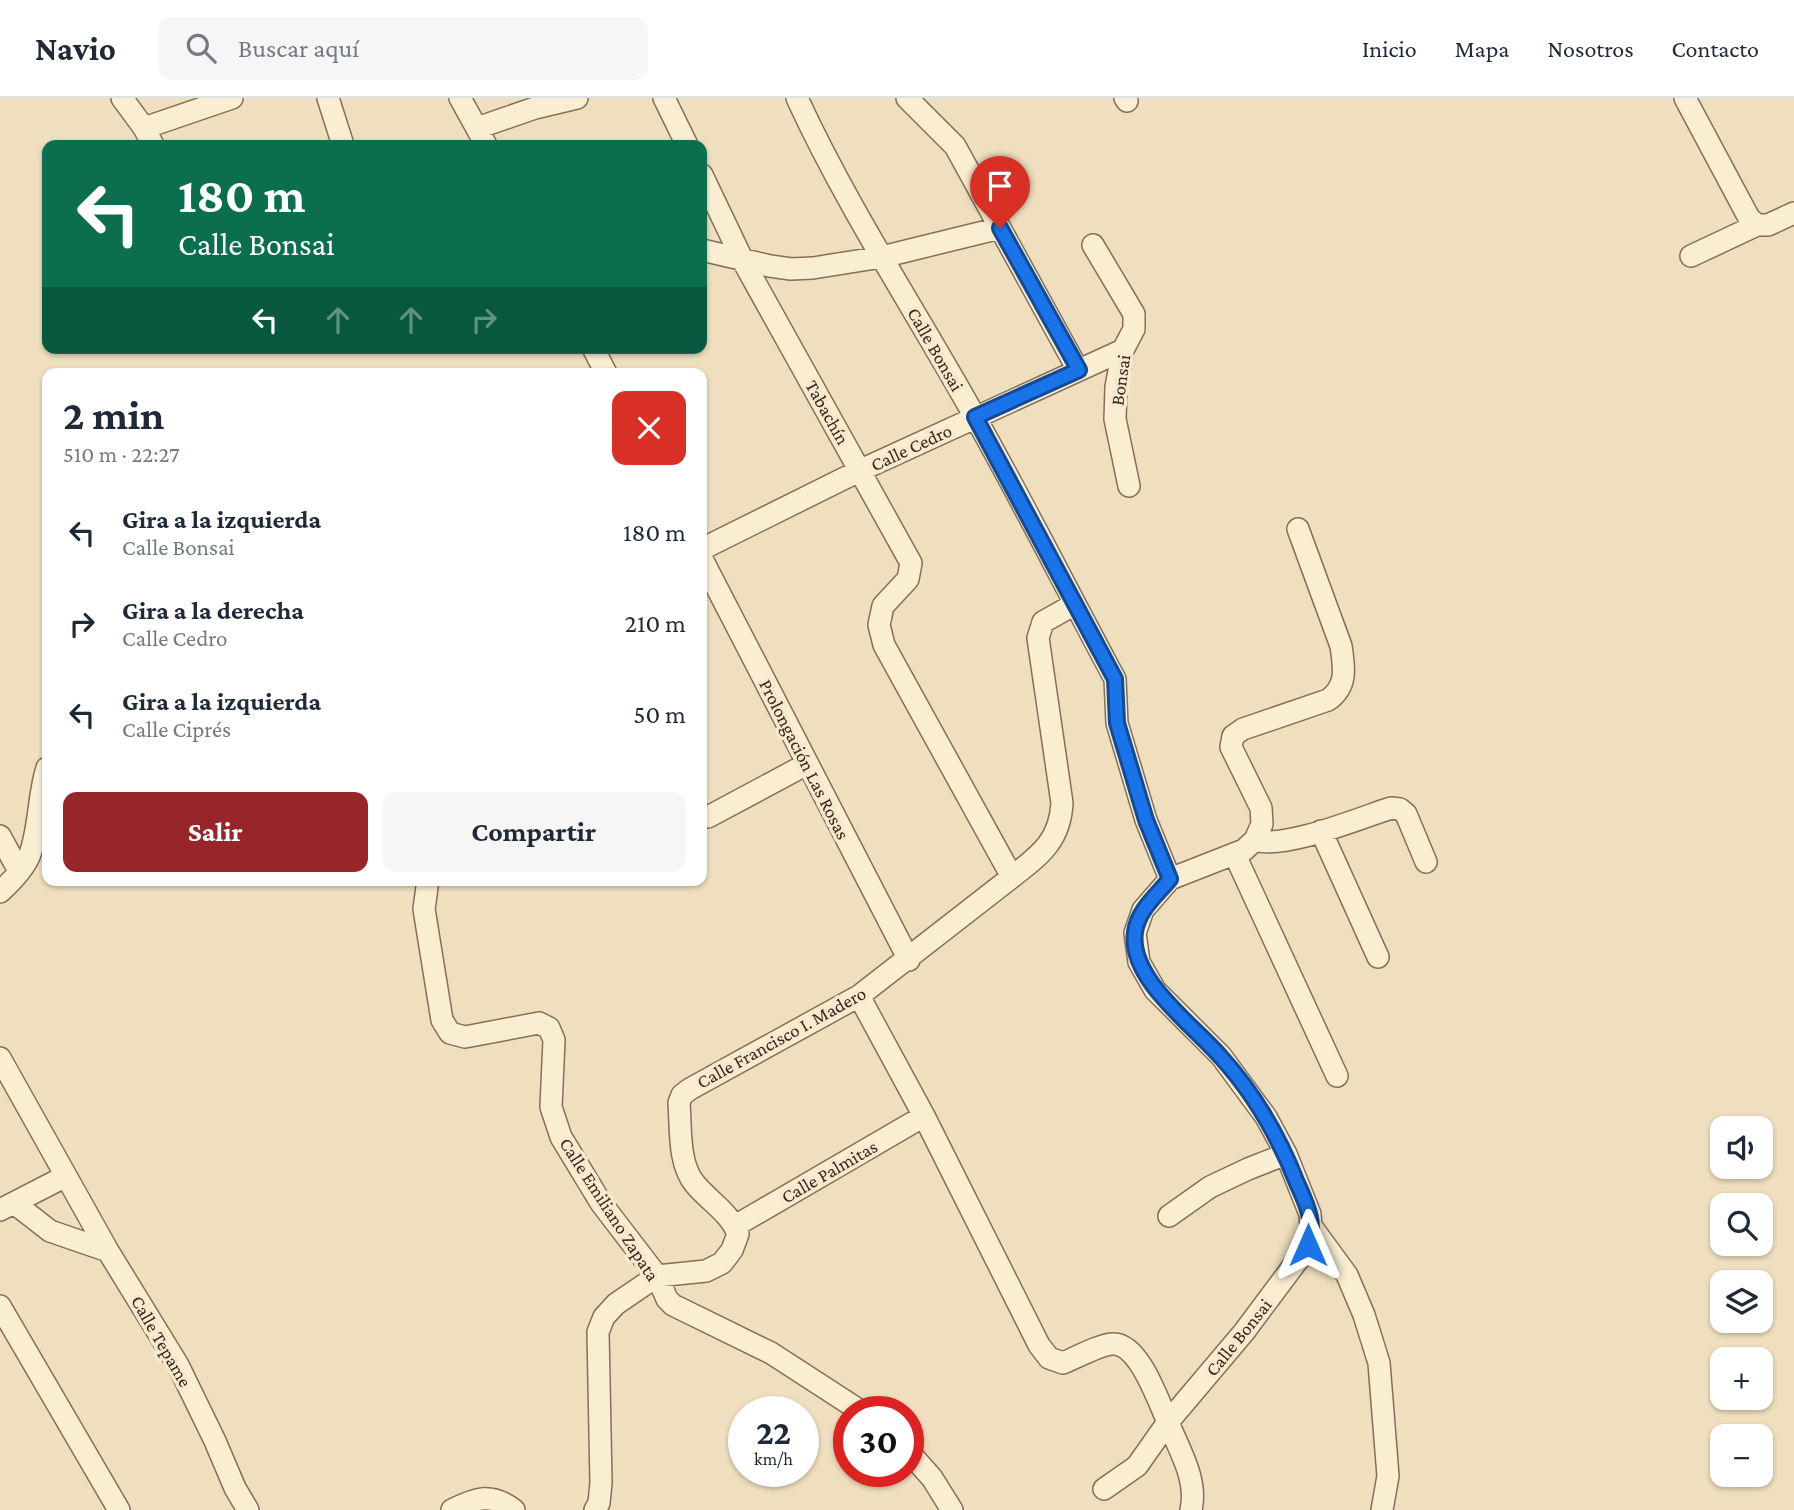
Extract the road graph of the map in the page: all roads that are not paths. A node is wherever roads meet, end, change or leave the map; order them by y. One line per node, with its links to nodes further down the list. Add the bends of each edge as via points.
1 (122, 98): 10 (street)
2 (229, 98): 10 (street)
3 (328, 98): 12 (street)
4 (460, 98): 11 (street)
5 (577, 98): 11 (street, via 535,108)
6 (664, 98): 13 (street)
7 (797, 98): 21 (street, Calle Bonsai)
8 (907, 98): 17 (street, via 955,146)
9 (1685, 98): 16 (street, via 1749,218)
10 (148, 137)
11 (482, 137)
12 (341, 140)
13 (685, 140)
14 (707, 185): 22 (street, Tabachín)
15 (1794, 213): 16 (street)
16 (1758, 225): 20 (street)
17 (1000, 228): 21 (street); 24 (street)
18 (1093, 245): 23 (street, Bonsai, via 1134,314 1134,329)
19 (707, 251): 22 (street)
20 (1691, 256)
21 (882, 257): 22 (street, via 791,269); 25 (street, Calle Bonsai)
22 (743, 261): 26 (street, Tabachín)
23 (1123, 350): 24 (street, Calle Cedro); 27 (street, Bonsai, via 1115,419)
24 (1079, 370): 25 (street, Calle Cedro)
25 (975, 417): 26 (street, Calle Cedro); 31 (street, Calle Bonsai)
26 (860, 470): 29 (street, Calle Cedro); 41 (street, Tabachín, via 911,563 908,579 883,606 879,625 884,645)
27 (1129, 486)
28 (1298, 529): 37 (street, via 1341,646 1342,683 1338,694 1328,700 1243,729 1233,737 1231,747 1261,808 1262,824)
29 (707, 546)
30 (708, 588): 32 (street, Prolongación Las Rosas)
31 (1074, 604): 41 (street, Calle Francisco I. Madero, via 1043,622 1038,638 1061,821 1052,840); 42 (street, Calle Bonsai, via 1115,679 1117,723 1146,820)
32 (807, 764): 34 (street); 46 (street, Prolongación Las Rosas)
33 (42, 788): 40 (street, via 30,856)
34 (709, 817)
35 (1321, 831): 37 (street, via 1273,843); 39 (street, via 1400,809); 45 (street)
36 (0, 836): 40 (street)
37 (1255, 840): 38 (street)
38 (1235, 855): 42 (street); 49 (street)
39 (1426, 862)
40 (19, 870): 44 (street)
41 (1012, 877): 46 (street, Calle Francisco I. Madero)
42 (1170, 879): 51 (street, via 1143,910 1135,933 1139,962 1155,990 1221,1056 1266,1117)
43 (427, 886): 58 (street, Calle Emiliano Zapata, via 424,909 442,1020 450,1034 465,1037 539,1023 549,1028 555,1040 551,1107 561,1138 601,1203)
44 (0, 892)
45 (1378, 957)
46 (909, 960): 47 (street, Calle Francisco I. Madero)
47 (859, 996): 50 (street); 55 (street, Calle Francisco I. Madero, via 682,1095 679,1103 687,1171)
48 (0, 1058): 52 (street, Calle Tepame)
49 (1337, 1076)
50 (924, 1116): 55 (street, Calle Palmitas); 61 (street, via 1049,1358 1063,1363 1112,1343 1128,1347 1140,1362)
51 (1286, 1154): 54 (street, via 1210,1187); 56 (street)
52 (66, 1176): 53 (street); 57 (street, Calle Tepame)
53 (7, 1206): 57 (street, via 50,1231)
54 (1169, 1216)
55 (735, 1226): 58 (street, via 738,1234 722,1263 706,1271)
56 (1311, 1227): 61 (street, Calle Bonsai, via 1301,1255); 71 (street, via 1347,1275 1379,1363 1388,1476)
57 (108, 1251): 65 (street, Calle Tepame, via 178,1365)
58 (657, 1276): 60 (street, Calle Emiliano Zapata, via 673,1305 771,1353); 68 (street, via 616,1304 598,1332 601,1483)
59 (0, 1306): 64 (street)
60 (837, 1396)
61 (1168, 1422): 63 (street, Calle Bonsai, via 1137,1466); 70 (street, via 1191,1479)
62 (924, 1469): 69 (street)
63 (1104, 1489)
64 (118, 1510)
65 (248, 1510)
66 (452, 1510): 67 (street, via 479,1498 494,1499)
67 (514, 1510)
68 (595, 1510)
69 (952, 1510)
70 (1191, 1510)
71 (1382, 1510)

